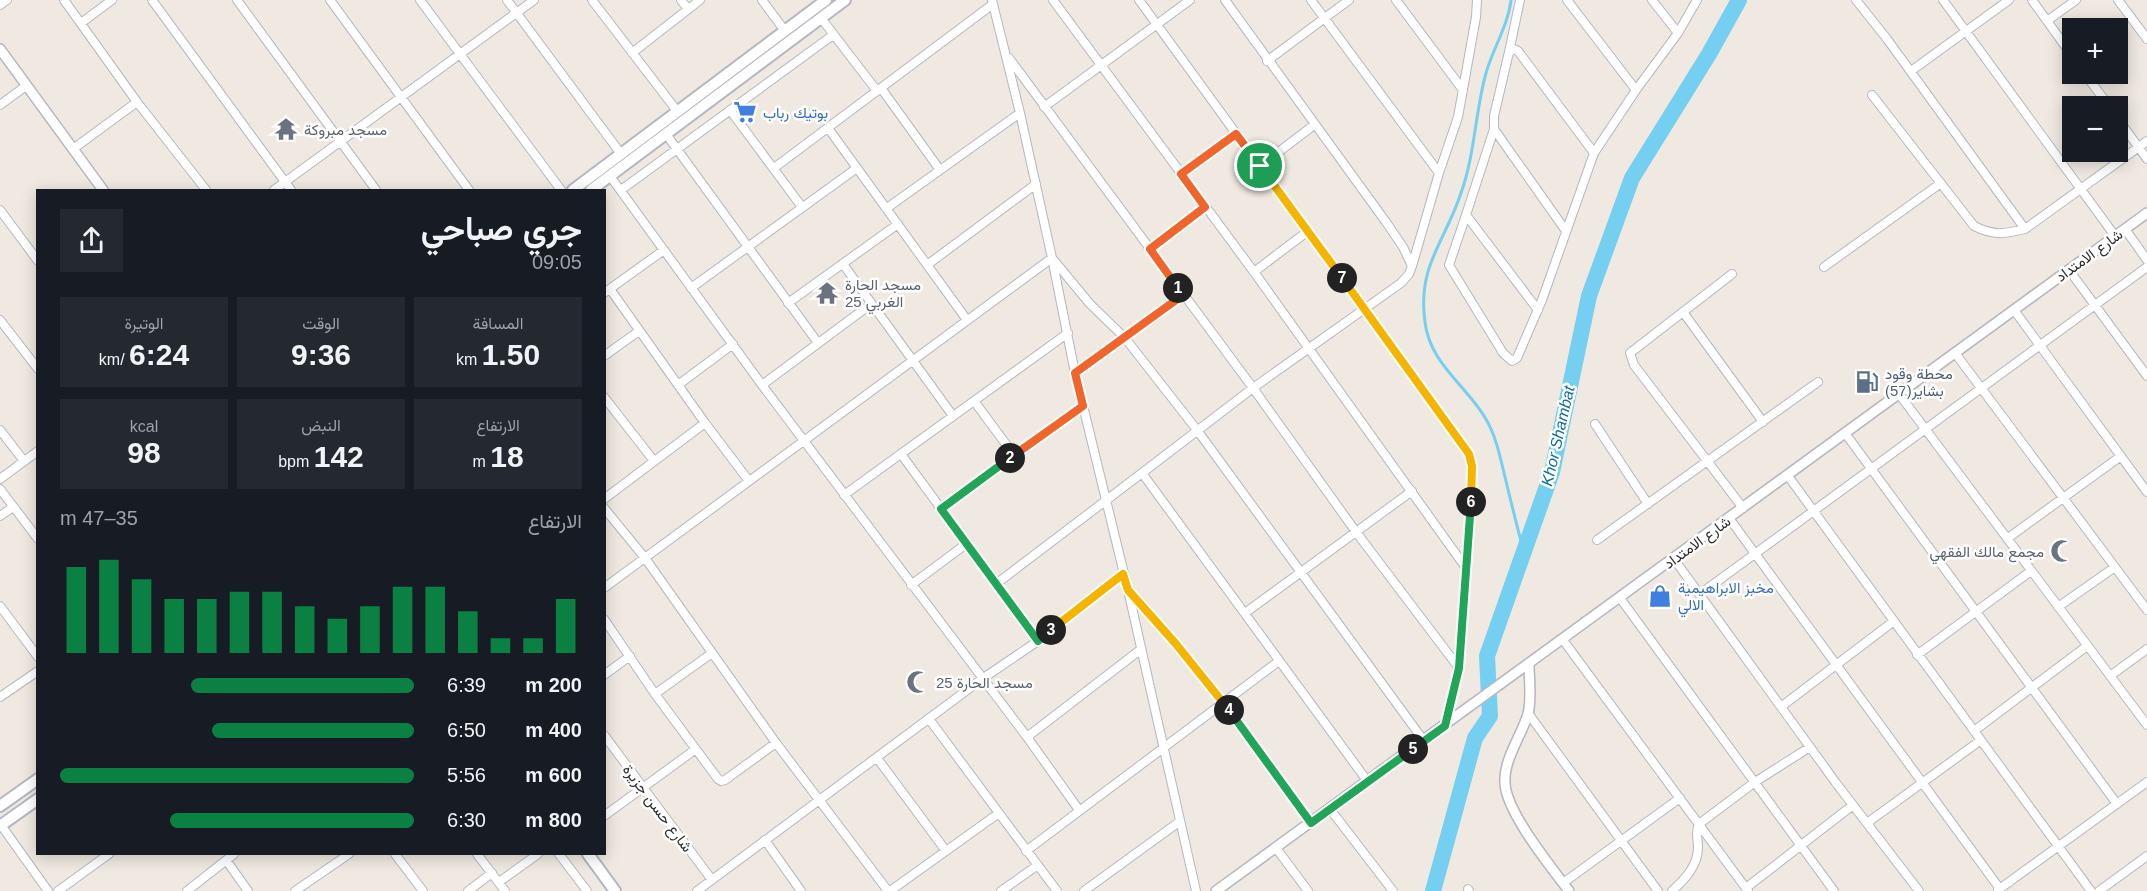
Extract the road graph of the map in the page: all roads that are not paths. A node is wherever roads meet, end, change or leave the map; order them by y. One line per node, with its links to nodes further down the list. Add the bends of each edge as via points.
1 (7, 0): 35 (street)
2 (64, 0): 41 (street)
3 (112, 0): 41 (street)
4 (152, 0): 90 (street)
5 (237, 0): 76 (street)
6 (330, 0): 62 (street)
7 (420, 0): 52 (street)
8 (507, 0): 37 (street)
9 (534, 0): 37 (street)
10 (592, 0): 51 (street)
11 (681, 0): 36 (street)
12 (700, 0): 36 (street)
13 (762, 0): 43 (street)
14 (826, 0): 43 (main road)
15 (845, 0): 38 (main road)
16 (1053, 0): 55 (street)
17 (1139, 0): 42 (street)
18 (1190, 0): 42 (street)
19 (1224, 0): 54 (street)
20 (1311, 0): 39 (street)
21 (1349, 0): 39 (street)
22 (1396, 0): 59 (street)
23 (1478, 0): 59 (street)
24 (1520, 0): 50 (street)
25 (1567, 0): 60 (street)
26 (1652, 0): 45 (street)
27 (1697, 0): 45 (street)
28 (1856, 0): 56 (street)
29 (1943, 0): 44 (street)
30 (2009, 0): 44 (street)
31 (2032, 0): 40 (street)
32 (2076, 0): 40 (street)
33 (2118, 0): 47 (street)
34 (993, 2): 53 (street); 58 (street)
35 (0, 5)
36 (688, 9): 51 (street)
37 (517, 13): 52 (street); 81 (street)
38 (821, 18): 46 (street); 73 (main road)
39 (1324, 19): 54 (street); 87 (street)
40 (2047, 21): 48 (street)
41 (81, 23): 63 (street)
42 (1157, 24): 55 (street); 74 (street)
43 (785, 31): 67 (main road)
44 (1965, 32): 56 (street); 102 (street)
45 (1678, 33): 60 (street)
46 (832, 34): 58 (street); 66 (street)
47 (2147, 39)
48 (2062, 42)
49 (0, 49): 57 (street)
50 (1509, 52): 71 (street); 80 (street, via 1514,49 1523,57)
51 (632, 53): 67 (street)
52 (460, 56): 62 (street); 99 (street)
53 (1007, 56): 65 (street); 68 (street)
54 (1267, 61): 69 (street)
55 (1101, 66): 65 (street); 88 (street)
56 (1911, 71): 111 (street)
57 (26, 86): 64 (street); 78 (street)
58 (879, 90): 70 (street); 86 (street)
59 (1463, 90): 87 (street)
60 (1636, 90): 80 (street)
61 (1872, 96): 91 (street)
62 (402, 99): 76 (street); 98 (street)
63 (137, 102): 78 (street); 94 (street)
64 (0, 105)
65 (1044, 107): 117 (street)
66 (730, 110): 79 (street); 84 (street)
67 (677, 111): 81 (main road)
68 (1020, 113): 86 (street); 92 (street)
69 (1314, 125): 83 (street); 124 (street, via 1396,237)
70 (828, 128): 84 (street); 85 (street)
71 (1494, 129): 109 (street); 114 (street)
72 (2128, 132): 77 (street)
73 (666, 134): 79 (street); 89 (main road)
74 (1236, 134): 83 (street); 88 (street)
75 (2147, 141): 77 (street)
76 (340, 143): 90 (street); 97 (street)
77 (2139, 147): 82 (street); 102 (street)
78 (72, 149): 93 (street)
79 (677, 149): 103 (street); 116 (street)
80 (1594, 153): 114 (street)
81 (621, 154): 100 (main road)
82 (2147, 159)
83 (1260, 166): 113 (street)
84 (774, 168): 104 (street)
85 (857, 168): 104 (street); 106 (street)
86 (940, 170): 106 (street)
87 (1438, 173): 124 (street)
88 (1181, 174): 105 (street)
89 (610, 176): 101 (main road); 103 (street)
90 (285, 183): 95 (street); 96 (street)
91 (1941, 183): 111 (street, via 1974,226 1988,233); 125 (street)
92 (1036, 184): 120 (street); 123 (street)
93 (102, 189)
94 (205, 189)
95 (276, 189)
96 (290, 189)
97 (375, 189)
98 (469, 189)
99 (560, 189)
100 (574, 189)
101 (592, 189)
102 (2082, 189): 111 (street); 115 (street)
103 (621, 190): 118 (street)
104 (802, 207): 116 (street)
105 (1205, 207): 117 (street); 128 (street)
106 (887, 208): 110 (street)
107 (0, 210): 119 (street)
108 (2147, 213): 112 (street, شارع الامتداد)
109 (1466, 215): 137 (street); 137 (street, via 1449,265 1508,359 1517,358)
110 (898, 224): 122 (street); 123 (street)
111 (2025, 229)
112 (2125, 229): 115 (street, شارع الامتداد); 121 (street)
113 (1308, 231): 128 (street); 136 (street)
114 (1566, 231): 137 (street)
115 (2115, 236): 127 (street, شارع الامتداد)
116 (748, 246): 130 (street); 133 (street)
117 (1150, 249): 132 (street)
118 (664, 250): 130 (street); 131 (street)
119 (36, 258)
120 (1053, 258): 141 (street); 143 (street); 144 (street, via 1090,304)
121 (2147, 260)
122 (843, 264): 133 (street); 134 (street)
123 (927, 265): 141 (street)
124 (1412, 266): 136 (street, via 1401,283)
125 (1824, 267)
126 (2147, 267): 135 (street)
127 (2069, 270): 135 (street); 138 (street, شارع الامتداد)
128 (1254, 272): 148 (street)
129 (1732, 274): 139 (street)
130 (691, 288): 146 (street)
131 (607, 291): 142 (street)
132 (1183, 295): 144 (street); 158 (street)
133 (789, 303): 145 (street)
134 (871, 303): 145 (street); 151 (street)
135 (2095, 304): 147 (street); 154 (street)
136 (1365, 308): 148 (street); 209 (street, via 1469,454 1472,491)
137 (1538, 310)
138 (2014, 310): 147 (street); 149 (street, شارع الامتداد)
139 (1683, 312): 165 (street); 179 (street, via 1633,349 1631,359)
140 (0, 320): 152 (street)
141 (967, 320): 151 (street)
142 (639, 331): 150 (street); 156 (street)
143 (1068, 333): 153 (street); 162 (street)
144 (1125, 338): 153 (street); 170 (street)
145 (818, 343): 157 (street)
146 (733, 344): 156 (street); 157 (street)
147 (2040, 346): 159 (street); 176 (street)
148 (1309, 348): 158 (street); 187 (street)
149 (1955, 353): 159 (street); 160 (street, شارع الامتداد)
150 (606, 355)
151 (913, 360): 164 (street); 172 (street)
152 (36, 366)
153 (1075, 373): 163 (street)
154 (2147, 376)
155 (1818, 382): 165 (street)
156 (678, 385): 166 (street)
157 (762, 386): 172 (street)
158 (1253, 388): 170 (street); 200 (street)
159 (1981, 388): 168 (street); 190 (street)
160 (1899, 394): 168 (street); 171 (street, شارع الامتداد)
161 (606, 399): 178 (street)
162 (974, 401): 164 (street); 175 (street)
163 (1083, 406): 175 (street); 191 (street)
164 (954, 416): 174 (street)
165 (1763, 422): 179 (street)
166 (705, 423): 178 (street); 184 (street)
167 (1595, 424): 192 (street)
168 (1925, 428): 180 (street); 202 (street)
169 (0, 430): 177 (street)
170 (1197, 430): 181 (street); 210 (street)
171 (1845, 434): 180 (street); 182 (street, شارع الامتداد)
172 (803, 441): 184 (street); 188 (street)
173 (36, 452): 177 (street)
174 (901, 454): 188 (street); 195 (street)
175 (1014, 455): 195 (street)
176 (2121, 456): 185 (street); 190 (street)
177 (24, 461): 183 (street)
178 (654, 461): 189 (street)
179 (1708, 461): 192 (street); 194 (street)
180 (1870, 468): 197 (street); 222 (street)
181 (1142, 473): 191 (street); 223 (street)
182 (1788, 476): 194 (street, شارع الامتداد); 197 (street)
183 (0, 479)
184 (749, 481): 206 (street)
185 (2146, 488)
186 (0, 489): 193 (street)
187 (1412, 491): 200 (street); 209 (street)
188 (844, 495): 214 (street)
189 (606, 497)
190 (2064, 497): 202 (street); 208 (street)
191 (1105, 502): 212 (street); 213 (street)
192 (1648, 504): 203 (street)
193 (13, 507): 198 (street); 201 (street)
194 (1743, 508): 199 (street, شارع الامتداد)
195 (941, 509): 204 (street)
196 (606, 510): 206 (street)
197 (1814, 511): 205 (street); 224 (street)
198 (0, 516)
199 (1729, 518): 205 (street); 207 (street, شارع الامتداد)
200 (1356, 532): 210 (street); 238 (street)
201 (36, 536)
202 (2008, 538): 211 (street)
203 (1597, 540)
204 (966, 544): 213 (street); 214 (street)
205 (1756, 554): 217 (street); 236 (street)
206 (645, 558): 215 (street); 231 (street)
207 (1674, 559): 217 (street); 218 (street, شارع الامتداد)
208 (2115, 567): 220 (street); 221 (street)
209 (1466, 568): 238 (street)
210 (1301, 570): 223 (street); 256 (street)
211 (2031, 570): 220 (street); 222 (street)
212 (1123, 574): 216 (street); 227 (street)
213 (996, 584): 227 (street)
214 (911, 585): 242 (street)
215 (606, 587)
216 (1128, 590): 230 (street); 246 (street)
217 (1700, 594): 247 (street)
218 (1620, 598): 226 (street, شارع الامتداد); 264 (street)
219 (0, 606): 232 (street)
220 (2058, 607): 228 (street)
221 (2147, 610)
222 (1976, 612): 233 (street); 243 (street)
223 (1245, 613): 235 (street)
224 (1894, 621): 233 (street); 236 (street)
225 (606, 623): 234 (street)
226 (1563, 640): 237 (street, شارع الامتداد); 268 (street)
227 (1038, 641): 242 (street)
228 (2087, 646): 241 (street); 243 (street)
229 (2147, 649): 241 (street)
230 (1140, 650): 253 (street); 260 (street)
231 (712, 653): 244 (street); 257 (street)
232 (36, 654)
233 (1917, 655): 252 (street)
234 (630, 656): 240 (street); 244 (street)
235 (1279, 661): 246 (street); 263 (street)
236 (1837, 664): 247 (street); 265 (street)
237 (1525, 667): 248 (street); 250 (street, شارع الامتداد)
238 (1459, 668): 250 (street)
239 (36, 672): 245 (street)
240 (606, 674)
241 (2110, 676): 251 (street)
242 (982, 679): 249 (street); 253 (street)
243 (2031, 688): 252 (street); 271 (street)
244 (656, 694): 259 (street)
245 (0, 697)
246 (1224, 704): 260 (street); 279 (street)
247 (1782, 706): 258 (street)
248 (1528, 713): 284 (street); 304 (street, via 1508,761 1507,798)
249 (929, 719): 261 (street); 276 (street)
250 (1446, 725): 256 (street, شارع الامتداد)
251 (2147, 725)
252 (1974, 731): 255 (street)
253 (1027, 737): 275 (street)
254 (606, 738): 267 (street, شارع حسن جزيرة)
255 (1981, 740): 265 (street); 286 (street)
256 (1424, 741): 263 (street, شارع الامتداد)
257 (776, 743): 259 (street, via 721,781); 270 (street)
258 (1810, 747): 264 (street); 272 (street)
259 (696, 749): 267 (street)
260 (1164, 749): 275 (street); 278 (street)
261 (877, 758): 270 (street); 288 (street)
262 (36, 780): 273 (main road)
263 (1368, 782): 274 (street, شارع الامتداد)
264 (1755, 782): 281 (street); 285 (street)
265 (1923, 782): 280 (street); 307 (street)
266 (2147, 782): 271 (street)
267 (643, 788): 277 (street); 302 (street, شارع حسن جزيرة)
268 (1680, 798): 281 (street); 284 (street)
269 (36, 800): 282 (main road)
270 (819, 801): 283 (street); 319 (street)
271 (2117, 804): 286 (street)
272 (1853, 805): 280 (street); 285 (street)
273 (0, 806)
274 (1330, 809): 279 (street, شارع الامتداد); 326 (street)
275 (1079, 810): 289 (street)
276 (999, 813): 288 (street); 289 (street)
277 (606, 815)
278 (1179, 822): 322 (street); 323 (street)
279 (1311, 823): 287 (street, شارع الامتداد)
280 (1867, 823): 330 (street)
281 (1699, 824): 305 (street); 328 (street, via 1692,869)
282 (1, 826): 308 (street)
283 (765, 840): 302 (street); 318 (street)
284 (1623, 840): 304 (street); 327 (street)
285 (1801, 846): 305 (street); 329 (street)
286 (2058, 847): 307 (street); 331 (street)
287 (1276, 848): 324 (street, شارع الامتداد); 325 (street)
288 (946, 851): 319 (street)
289 (1026, 851): 300 (street)
290 (108, 855): 309 (street)
291 (233, 855): 299 (street)
292 (348, 855): 312 (street)
293 (396, 855): 306 (street)
294 (478, 855): 301 (street)
295 (537, 855): 303 (street)
296 (561, 855): 315 (street)
297 (589, 855): 316 (main road)
298 (2147, 856): 332 (street)
299 (226, 860): 310 (street); 311 (street)
300 (1038, 865): 320 (street); 321 (street)
301 (492, 873): 303 (street); 313 (street)
302 (712, 880): 317 (street)
303 (499, 882): 314 (street)
304 (1566, 887)
305 (1747, 889)
306 (419, 890)
307 (1998, 890)
308 (48, 891)
309 (58, 891)
310 (187, 891)
311 (248, 891)
312 (295, 891)
313 (468, 891)
314 (505, 891)
315 (587, 891)
316 (615, 891)
317 (697, 891)
318 (801, 891)
319 (889, 891)
320 (1001, 891)
321 (1057, 891)
322 (1084, 891)
323 (1196, 891)
324 (1217, 891)
325 (1308, 891)
326 (1393, 891)
327 (1658, 891)
328 (1672, 891)
329 (1834, 891)
330 (1919, 891)
331 (2091, 891)
332 (2099, 891)

